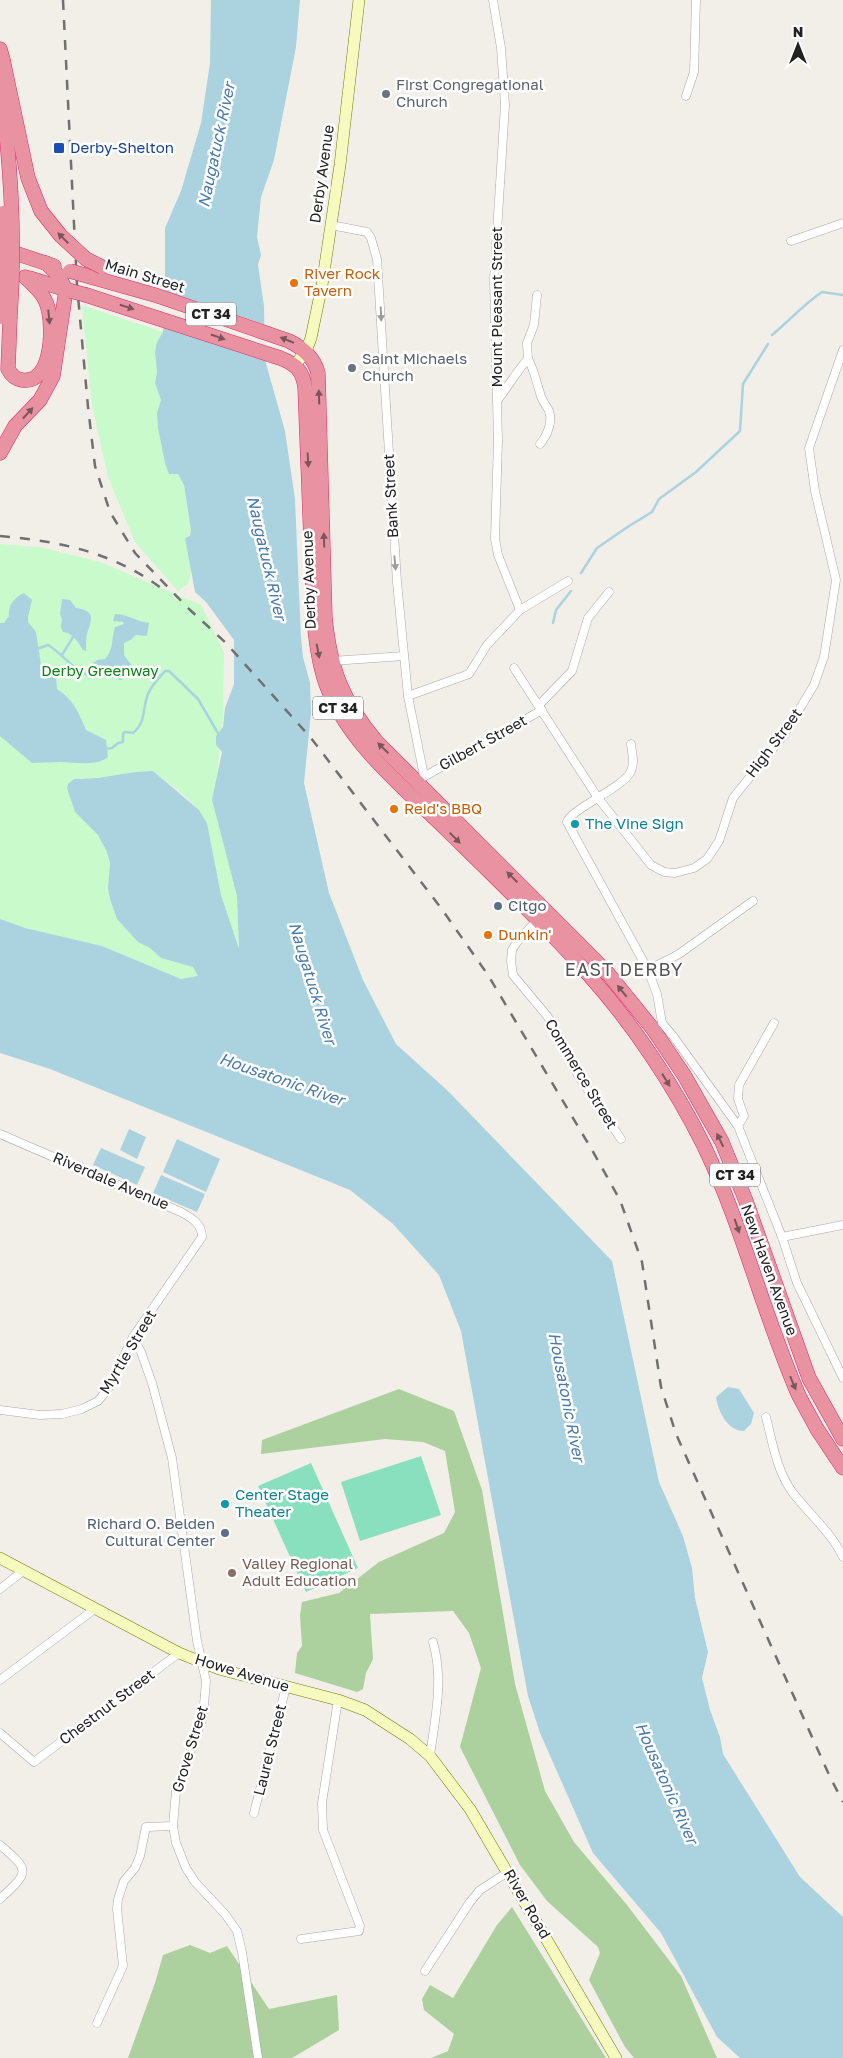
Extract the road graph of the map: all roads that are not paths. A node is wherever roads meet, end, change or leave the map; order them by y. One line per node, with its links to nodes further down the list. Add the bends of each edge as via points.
1 (359, 0): 11 (main road, Derby Avenue)
2 (493, 0): 5 (street, Mount Pleasant Street)
3 (499, 0): 5 (street)
4 (696, 0): 8 (street, via 694,72)
5 (496, 9): 25 (street, Mount Pleasant Street, via 505,105 494,279)
6 (1, 55): 18 (highway, one-way to 6, bridge, via 86,259 61,236 41,211 28,178)
7 (0, 76): 20 (highway, bridge, via 13,218)
8 (686, 96)
9 (0, 152): 20 (highway, bridge, via 4,227)
10 (843, 223): 12 (street)
11 (331, 225): 22 (main road, Derby Avenue, via 312,335); 34 (street, Bank Street, one-way to 34, via 367,232 376,253 393,537)
12 (791, 241)
13 (0, 248): 14 (highway, Main Street / CT 34)
14 (46, 264): 17 (highway); 18 (highway, Main Street / CT 34, bridge)
15 (0, 270): 16 (highway, CT 34)
16 (25, 277): 17 (highway, CT 34); 20 (highway, one-way to 20, via 44,298 50,317 50,342 40,375 30,380 18,380 10,374)
17 (69, 290): 24 (highway, CT 34, one-way to 24, bridge, via 156,316); 27 (highway, one-way to 17, via 15,426 40,400 53,376)
18 (138, 290): 22 (highway, Main Street / CT 34, one-way to 18, via 289,341)
19 (537, 295): 23 (street, via 534,324 527,343)
20 (3, 317)
21 (843, 350): 29 (street, High Street, via 809,448 815,491)
22 (306, 351): 24 (main road, Derby Avenue); 28 (highway, Derby Avenue / CT 34, one-way to 22, via 318,371)
23 (528, 359): 25 (street); 26 (street, via 550,416 546,437)
24 (295, 365): 28 (highway, Derby Avenue / CT 34, one-way to 28, via 304,378)
25 (497, 401): 33 (street, Mount Pleasant Street, via 495,539)
26 (540, 444)
27 (0, 452)
28 (316, 481): 32 (highway, Derby Avenue / CT 34)
29 (839, 579): 41 (street, High Street, via 824,658 814,685 784,735 733,798 719,841 702,864 669,873 656,869)
30 (568, 581): 33 (street)
31 (609, 592): 38 (street, Gilbert Street, via 588,618 572,670)
32 (320, 602): 35 (highway, Derby Avenue / CT 34); 40 (highway, Derby Avenue / CT 34, one-way to 40, via 317,648 327,685 342,716 369,754)
33 (520, 610): 37 (street, via 487,645 469,674)
34 (404, 656): 35 (street); 37 (street, Bank Street)
35 (332, 661): 40 (highway, Derby Avenue / CT 34, one-way to 35, via 357,719)
36 (514, 668): 38 (street, High Street)
37 (408, 696): 40 (street, Bank Street)
38 (541, 708): 40 (street, Gilbert Street); 41 (street, High Street)
39 (631, 744): 41 (street, via 634,762 631,773)
40 (416, 783): 43 (highway, New Haven Avenue / CT 34)
41 (598, 798): 44 (street, via 569,816 568,826)
42 (753, 901): 44 (street, via 679,954)
43 (542, 916): 46 (highway, New Haven Avenue / CT 34, one-way to 43, via 606,971); 47 (highway, New Haven Avenue / CT 34); 50 (street, Commerce Street, via 512,950 514,975 548,1017 578,1075)
44 (648, 970): 46 (street, via 657,994)
45 (774, 1024): 48 (street, via 739,1086 738,1099 744,1116)
46 (657, 1026): 47 (street); 48 (street, via 673,1036); 54 (highway, New Haven Avenue / CT 34, one-way to 46, via 722,1142)
47 (639, 1039): 56 (highway, New Haven Avenue / CT 34, one-way to 56, via 684,1110 713,1167)
48 (738, 1126): 52 (street)
49 (0, 1134): 53 (street, Riverdale Avenue, via 191,1218 202,1230)
50 (621, 1139)
51 (843, 1225): 52 (street)
52 (782, 1237): 57 (street, via 797,1283)
53 (198, 1244): 55 (street, Myrtle Street)
54 (792, 1333): 56 (highway); 60 (highway, New Haven Avenue / CT 34, via 809,1378)
55 (133, 1337): 58 (street, Myrtle Street, via 108,1389 98,1401 62,1414); 69 (street, Grove Street, via 152,1382 172,1458)
56 (776, 1337): 61 (highway, New Haven Avenue / CT 34, one-way to 61, via 799,1396)
57 (843, 1378)
58 (0, 1410)
59 (766, 1416): 62 (street, via 782,1473 792,1492 820,1523)
60 (843, 1438)
61 (843, 1468)
62 (843, 1557)
63 (0, 1558): 64 (main road, Howe Avenue)
64 (23, 1571): 65 (street); 66 (main road, Howe Avenue)
65 (0, 1589)
66 (96, 1608): 68 (main road, Howe Avenue); 70 (street)
67 (433, 1642): 74 (street, via 438,1660 439,1688)
68 (179, 1653): 69 (main road, Howe Avenue); 73 (street, Chestnut Street, via 34,1762)
69 (202, 1662): 71 (main road, Howe Avenue); 76 (street, Grove Street, via 206,1681 202,1717 176,1790)
70 (0, 1680)
71 (286, 1687): 72 (main road, Howe Avenue); 75 (street, Laurel Street)
72 (338, 1700): 74 (main road, Howe Avenue, via 365,1710); 80 (street, via 322,1803 323,1830 360,1926 359,1931)
73 (0, 1732)
74 (430, 1756): 78 (main road, River Road, via 470,1809)
75 (254, 1814)
76 (173, 1826): 82 (street, via 146,1827 140,1856 120,1890 117,1908 123,1966); 83 (street, Grove Street, via 186,1868 237,1932)
77 (0, 1845): 79 (street, via 20,1862 23,1869 18,1883)
78 (508, 1872): 81 (street, via 480,1890); 84 (main road, River Road)
79 (0, 1898)
80 (301, 1939)
81 (425, 1971)
82 (97, 2023)
83 (258, 2058)
84 (616, 2058)

